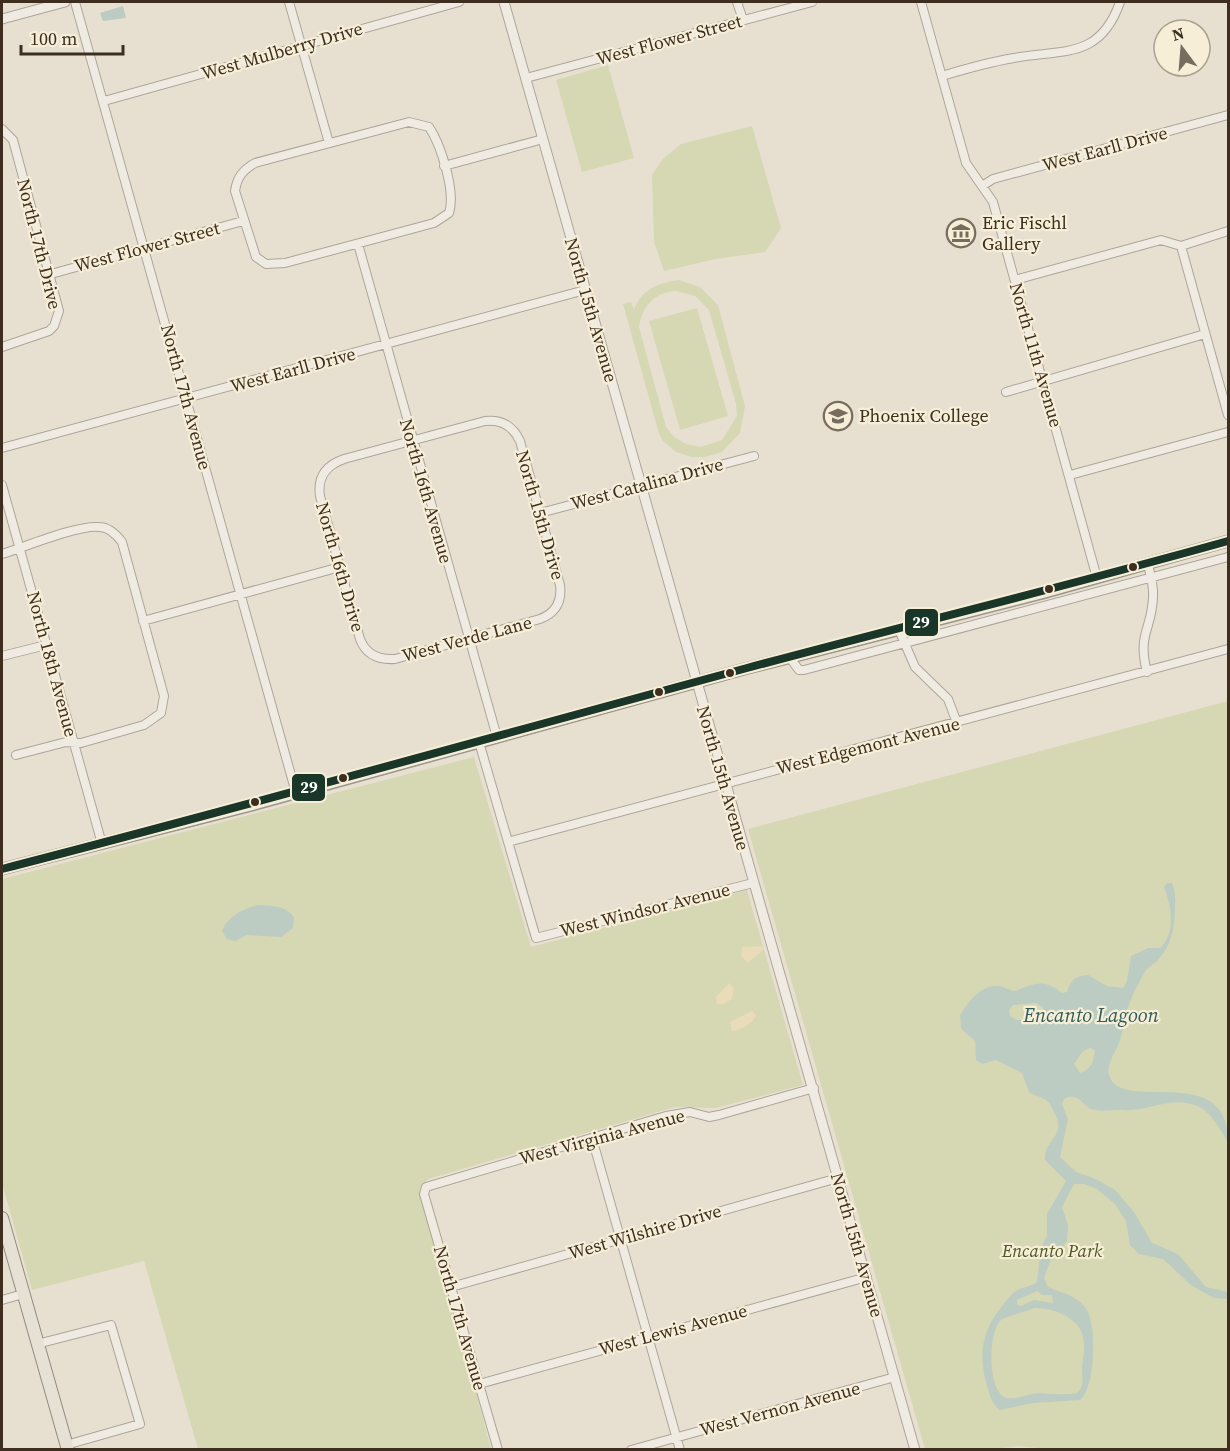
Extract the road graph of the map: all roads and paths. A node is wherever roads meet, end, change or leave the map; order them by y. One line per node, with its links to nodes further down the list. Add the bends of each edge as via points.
1 (65, 2): 10 (street)
2 (75, 2): 15 (street, North 17th Avenue)
3 (289, 2): 12 (street)
4 (459, 2): 12 (street, West Mulberry Drive)
5 (504, 2): 14 (street, North 15th Avenue)
6 (737, 2): 11 (street)
7 (812, 2): 11 (street, West Flower Street)
8 (921, 2): 13 (street, North 11th Avenue)
9 (1120, 2): 13 (street, via 1102,33 1077,50 1012,58)
10 (2, 19)
11 (743, 20): 14 (street, West Flower Street)
12 (301, 45): 15 (street, West Mulberry Drive); 19 (street)
13 (942, 76): 21 (street, North 11th Avenue, via 966,163)
14 (526, 78): 18 (street, North 15th Avenue)
15 (104, 101): 26 (street, North 17th Avenue)
16 (1228, 115): 21 (street, West Earll Drive)
17 (2, 129): 27 (street, North 17th Drive, via 13,140)
18 (543, 139): 20 (street); 29 (street, North 15th Avenue)
19 (329, 143): 20 (street, via 409,122 420,123 429,127 436,138); 22 (street, via 245,169 235,191)
20 (444, 166): 24 (street, via 452,197 449,213 434,223)
21 (982, 186): 28 (street, North 11th Avenue, via 993,202)
22 (243, 221): 24 (street, via 252,250 266,264 285,263); 26 (street, West Flower Street)
23 (1228, 231): 25 (street)
24 (358, 244): 31 (street, North 16th Avenue)
25 (1181, 246): 28 (street, via 1161,240); 30 (street)
26 (145, 248): 27 (street, West Flower Street); 35 (street, North 17th Avenue)
27 (51, 274): 32 (street, North 17th Drive, via 59,311 54,326 37,336)
28 (1015, 280): 33 (street, North 11th Avenue)
29 (585, 290): 31 (street, West Earll Drive); 43 (street, North 15th Avenue)
30 (1205, 334): 33 (street); 36 (street)
31 (386, 345): 35 (street, West Earll Drive); 38 (street, North 16th Avenue)
32 (2, 346)
33 (1043, 379): 34 (street); 41 (street, North 11th Avenue)
34 (1006, 392)
35 (186, 398): 39 (street, West Earll Drive); 53 (street, North 17th Avenue)
36 (1228, 415)
37 (1228, 432): 41 (street)
38 (412, 442): 44 (street, North 15th Drive, via 485,422 507,425 519,441); 50 (street, North 16th Drive, via 344,459 324,471 319,489); 57 (street, North 16th Avenue)
39 (2, 448)
40 (754, 456): 43 (street, West Catalina Drive)
41 (1070, 475): 51 (street, North 11th Avenue)
42 (2, 485): 46 (street, North 18th Avenue)
43 (640, 486): 44 (street, West Catalina Drive); 65 (street, North 15th Avenue)
44 (540, 513): 54 (street, North 15th Drive, via 560,585 561,597)
45 (1228, 541): 49 (main road)
46 (19, 548): 47 (street); 55 (street, via 91,527 109,529 122,542); 59 (street, North 18th Avenue)
47 (2, 554)
48 (1228, 557): 52 (street)
49 (1148, 564): 51 (main road); 52 (street)
50 (340, 567): 53 (street); 62 (street, North 16th Drive, via 362,644)
51 (1097, 578): 56 (main road)
52 (1152, 579): 58 (street); 64 (street, via 1152,611 1142,639)
53 (240, 594): 55 (street); 72 (street, North 17th Avenue)
54 (555, 610): 57 (street, West Verde Lane, via 540,619)
55 (143, 621): 69 (street, via 164,696 161,713 144,725)
56 (899, 630): 58 (street); 63 (main road)
57 (468, 639): 62 (street, West Verde Lane, via 395,658); 67 (street, North 16th Avenue)
58 (904, 644): 63 (street, via 804,670 799,670); 66 (street, via 915,667 948,699)
59 (46, 645): 61 (street); 69 (street, North 18th Avenue)
60 (1228, 649): 64 (street, West Edgemont Avenue)
61 (2, 656)
62 (377, 657)
63 (790, 658): 65 (main road)
64 (1147, 672): 66 (street, West Edgemont Avenue)
65 (697, 682): 67 (main road); 71 (street, North 15th Avenue)
66 (957, 723): 71 (street, West Edgemont Avenue)
67 (497, 737): 68 (main road)
68 (479, 742): 72 (main road); 73 (street)
69 (73, 743): 70 (street); 74 (street, North 18th Avenue)
70 (16, 755)
71 (725, 783): 73 (street, West Edgemont Avenue); 76 (street, North 15th Avenue)
72 (296, 793): 74 (main road)
73 (508, 842): 76 (street, West Windsor Avenue, via 536,938)
74 (102, 844): 75 (main road)
75 (2, 869)
76 (753, 883): 77 (street, North 15th Avenue)
77 (814, 1088): 78 (street, West Virginia Avenue, via 719,1115 680,1113); 79 (street, North 15th Avenue)
78 (592, 1138): 80 (street, West Virginia Avenue); 82 (street)
79 (838, 1178): 82 (street, West Wilshire Drive); 83 (street, North 15th Avenue)
80 (426, 1187): 84 (street, North 17th Avenue, via 424,1194)
81 (2, 1218): 85 (main road)
82 (620, 1239): 84 (street, West Wilshire Drive); 87 (street)
83 (867, 1277): 87 (street, West Lewis Avenue); 89 (street, North 15th Avenue)
84 (451, 1287): 90 (street, North 17th Avenue)
85 (23, 1294): 86 (street); 88 (main road)
86 (2, 1300)
87 (648, 1337): 90 (street, West Lewis Avenue); 91 (street)
88 (37, 1344): 92 (main road); 92 (street, via 111,1325 140,1424)
89 (894, 1377): 91 (street, West Vernon Avenue); 96 (street, North 15th Avenue)
90 (479, 1384): 93 (street, North 17th Avenue)
91 (677, 1437): 94 (street, West Vernon Avenue); 95 (street)
92 (67, 1447)
93 (498, 1449)
94 (631, 1449)
95 (680, 1449)
96 (915, 1449)

